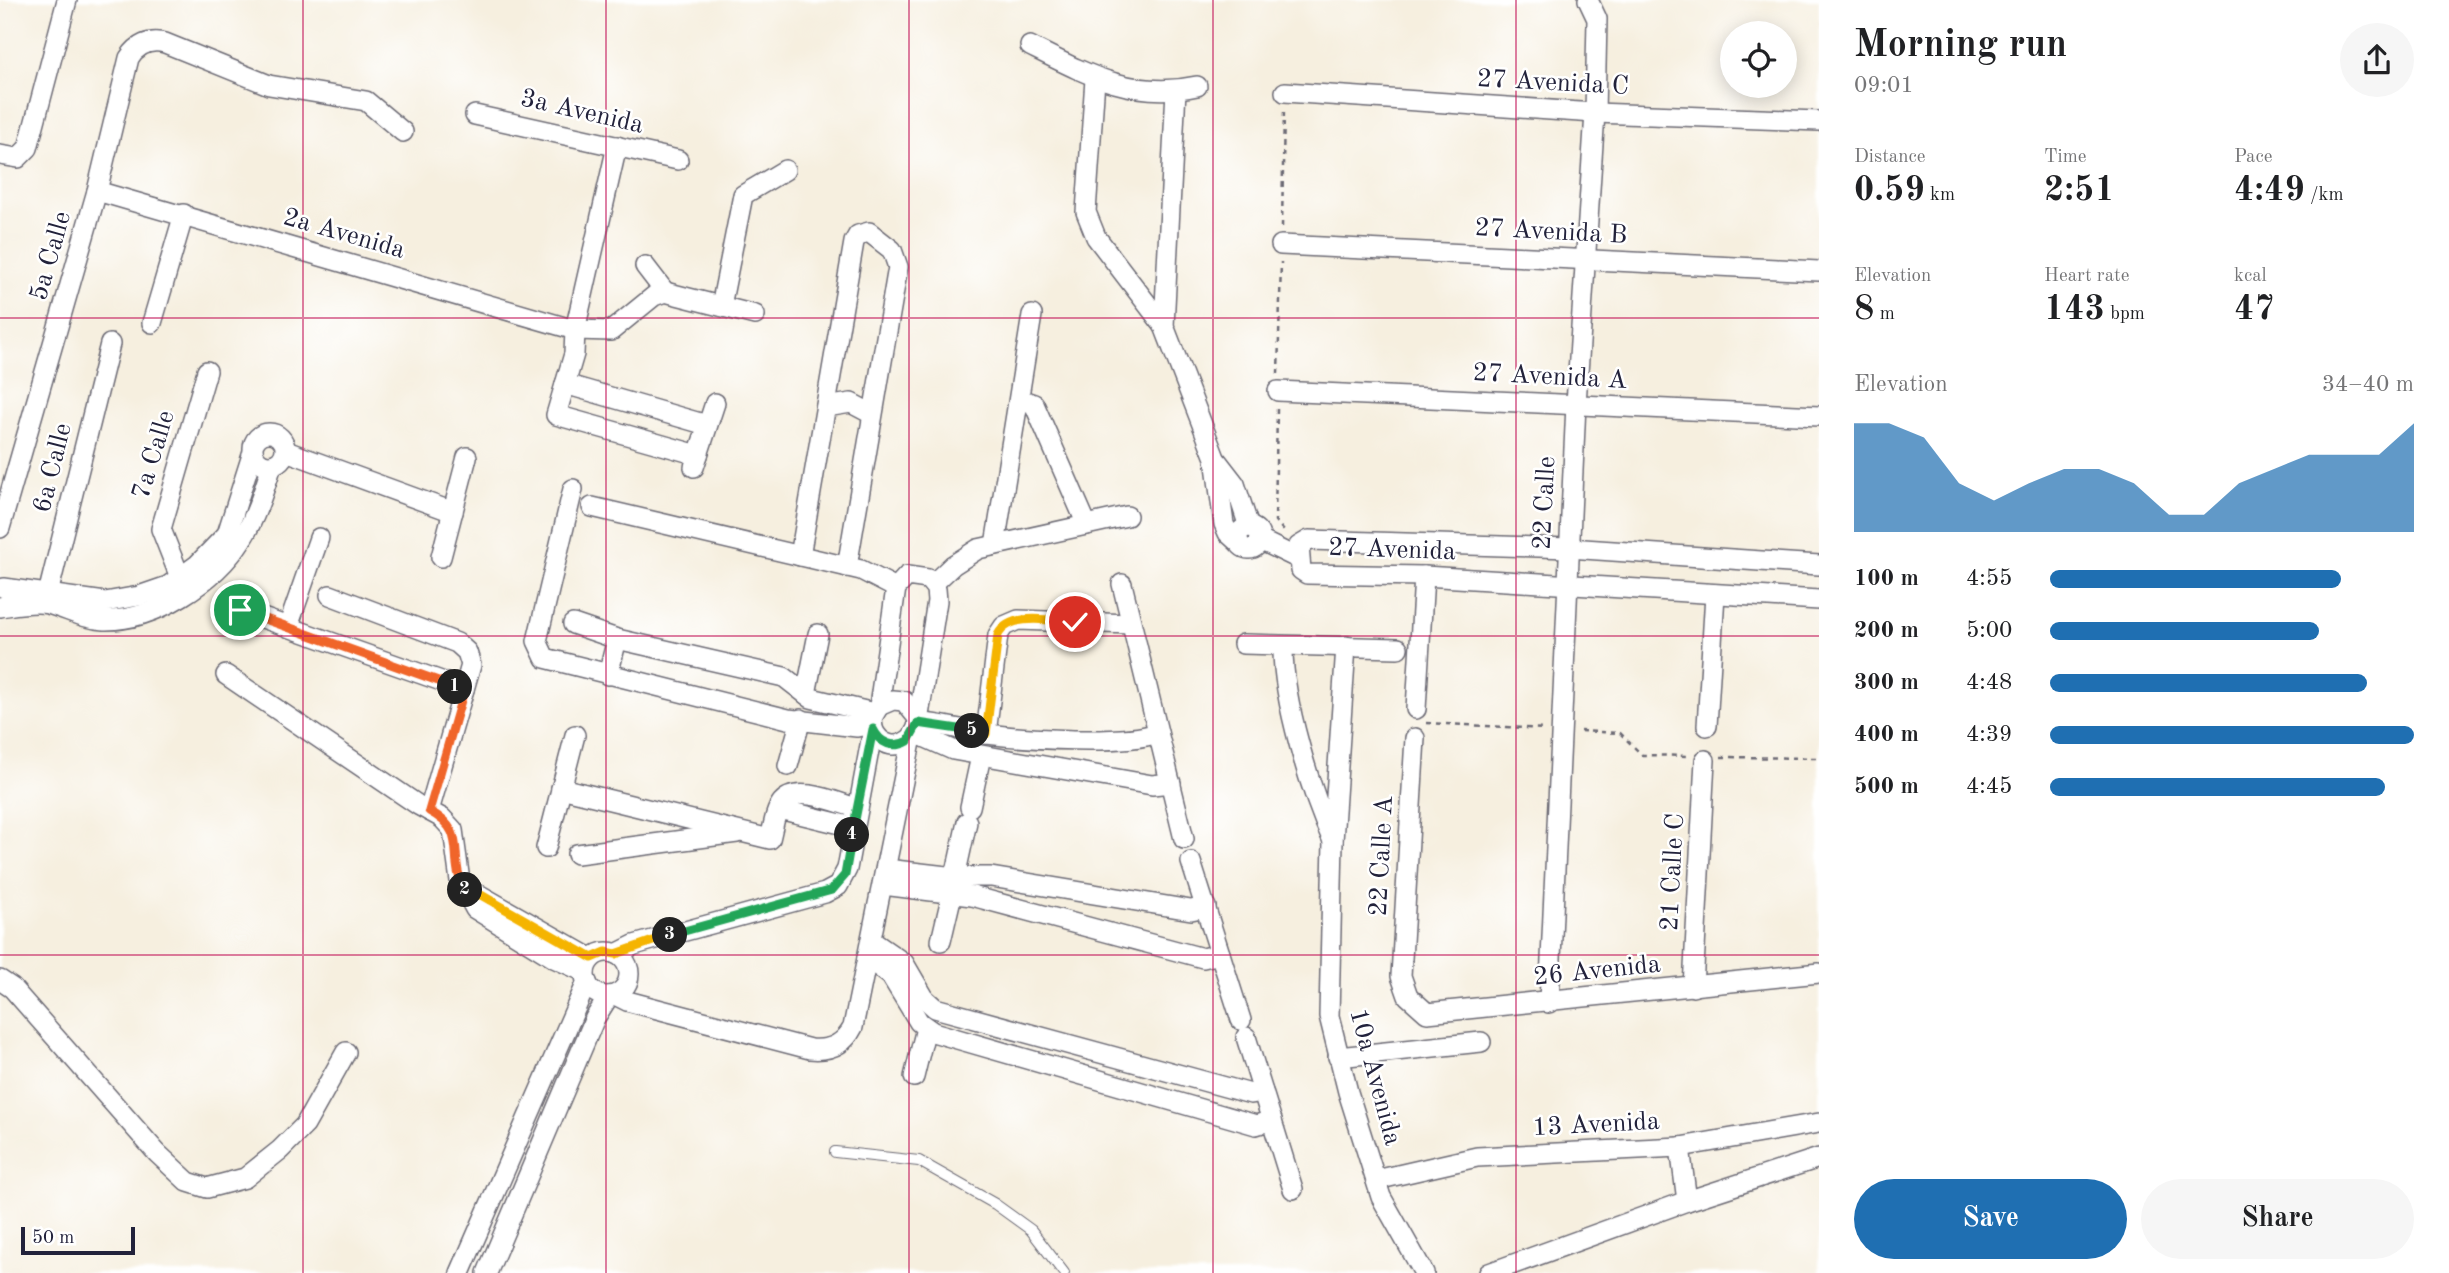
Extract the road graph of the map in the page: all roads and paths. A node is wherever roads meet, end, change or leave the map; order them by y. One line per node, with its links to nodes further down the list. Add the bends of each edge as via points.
1 (67, 0): 13 (street, via 28,148 22,156)
2 (1590, 3): 8 (street, 22 Calle, via 1597,26)
3 (1031, 46): 4 (street)
4 (1095, 79): 6 (street, via 1144,90); 27 (street, via 1086,212 1096,237)
5 (1197, 86): 6 (street)
6 (1176, 90): 27 (street)
7 (1285, 92): 8 (street, 27 Avenida C); 18 (path)
8 (1595, 113): 10 (street, 27 Avenida C); 19 (street, 22 Calle)
9 (475, 115): 12 (street, 3a Avenida)
10 (1819, 121)
11 (403, 132): 16 (street, 5a Calle, via 366,102 270,85 164,43 144,44 129,58)
12 (617, 146): 14 (street, 3a Avenida); 28 (street)
13 (0, 155)
14 (678, 160)
15 (785, 170): 23 (street, via 743,195)
16 (97, 191): 17 (street, 2a Avenida); 48 (street, 5a Calle)
17 (184, 214): 26 (street); 28 (street, 2a Avenida)
18 (1281, 245): 19 (street, 27 Avenida B); 32 (path)
19 (1586, 261): 21 (street, 27 Avenida B); 35 (street, 22 Calle)
20 (645, 266): 22 (street)
21 (1819, 271)
22 (666, 292): 23 (street); 28 (street, 2a Avenida, via 654,296 611,331)
23 (721, 306): 24 (street)
24 (755, 315)
25 (1032, 315): 33 (street)
26 (152, 323)
27 (1164, 326): 52 (street, via 1215,458 1235,484 1249,536)
28 (576, 330): 31 (street)
29 (110, 344): 66 (street, 6a Calle)
30 (207, 372): 60 (street, 7a Calle, via 161,528)
31 (565, 384): 39 (street); 39 (street, via 556,415 696,461)
32 (1278, 391): 35 (street, 27 Avenida A); 52 (path, via 1275,521)
33 (1020, 399): 47 (street, via 1034,404); 50 (street)
34 (715, 402): 39 (street)
35 (1576, 404): 38 (street, 27 Avenida A); 51 (street, 22 Calle)
36 (826, 407): 37 (street, via 851,403); 37 (street, via 854,242 865,232 892,250 898,263); 53 (street)
37 (872, 414): 56 (street)
38 (1819, 416)
39 (707, 425)
40 (253, 452): 42 (street, via 260,463); 42 (street, via 256,440 267,433 279,436); 60 (street, via 227,534)
41 (467, 457): 45 (street)
42 (279, 458): 45 (street); 60 (street, via 241,541 211,573)
43 (573, 489): 79 (street, via 538,647 550,661)
44 (593, 507): 53 (street)
45 (453, 512): 54 (street)
46 (1127, 516): 47 (street)
47 (1087, 525): 50 (street)
48 (0, 528)
49 (320, 538): 71 (street)
50 (995, 545): 62 (street, via 970,554)
51 (1569, 548): 52 (street, 27 Avenida, via 1308,540); 55 (street, 27 Avenida); 58 (street, 22 Calle)
52 (1299, 552): 57 (street, 27 Avenida, via 1301,570 1307,574)
53 (800, 556): 56 (street)
54 (441, 558)
55 (1819, 565)
56 (847, 567): 61 (street)
57 (1424, 576): 58 (street, 27 Avenida); 84 (street, 22 Calle A)
58 (1567, 583): 63 (street, 27 Avenida); 87 (street, 22 Calle)
59 (1122, 584): 70 (street)
60 (183, 585): 66 (street, via 105,602)
61 (895, 587): 62 (street, via 914,575); 82 (street)
62 (935, 593): 86 (street)
63 (1715, 594): 67 (street, 27 Avenida); 85 (street)
64 (1, 595): 66 (street)
65 (330, 595): 80 (street, via 463,646 471,664)
66 (48, 598)
67 (1819, 600)
68 (240, 610): 71 (street)
69 (573, 624): 73 (street)
70 (1132, 624): 88 (street); 89 (street, via 1018,620 1004,626 998,635)
71 (288, 627): 80 (street)
72 (818, 635): 81 (street)
73 (617, 639): 79 (street); 81 (street, via 784,677)
74 (1242, 644): 75 (street)
75 (1283, 646): 76 (street); 101 (street, 10a Avenida, via 1285,677 1316,802)
76 (1346, 646): 77 (street); 101 (street, 10a Avenida)
77 (1398, 648)
78 (226, 675): 97 (street)
79 (608, 675): 83 (street)
80 (464, 690): 97 (street)
81 (806, 694): 82 (street)
82 (875, 718): 83 (street, via 836,726); 86 (street, via 878,739 888,744 899,745); 86 (street, via 893,700 904,702 912,708); 98 (street)
83 (801, 719): 94 (street)
84 (1415, 723): 87 (path); 114 (street, 22 Calle A)
85 (1707, 726)
86 (915, 728): 89 (street); 91 (street, via 953,750); 105 (street)
87 (1561, 730): 92 (path, via 1620,733 1642,755); 118 (street, 22 Calle)
88 (1158, 733): 89 (street, via 1102,739); 95 (street)
89 (986, 734)
90 (575, 735): 96 (street)
91 (981, 756): 95 (street, via 1152,785); 106 (street)
92 (1705, 758): 93 (path); 116 (street, 21 Calle C)
93 (1819, 758)
94 (788, 766)
95 (1171, 783): 100 (street)
96 (561, 788): 99 (street); 102 (street)
97 (429, 811): 112 (street, via 453,830 458,874 468,894 481,895)
98 (855, 818): 99 (street, via 798,794 783,800 770,839); 110 (street, via 845,875 832,890)
99 (748, 832): 103 (street)
100 (1184, 839)
101 (1333, 841): 122 (street, 10a Avenida, via 1329,1005)
102 (546, 848)
103 (577, 854)
104 (1191, 862): 107 (street)
105 (885, 877): 106 (street); 109 (street)
106 (953, 886): 107 (street, via 991,877 1191,910); 108 (street); 111 (street, via 972,896 1203,958)
107 (1206, 907): 111 (street)
108 (942, 941)
109 (870, 950): 117 (street, via 853,1027 842,1042 827,1049 810,1049); 119 (street); 124 (street, via 904,963 935,1008 1251,1094)
110 (616, 954): 112 (street, via 606,952); 117 (street, via 625,961 629,977 624,988)
111 (1220, 954): 124 (street)
112 (588, 971): 117 (street, via 593,991); 133 (street)
113 (1819, 973): 116 (street, 26 Avenida)
114 (1401, 976): 118 (street, 26 Avenida, via 1408,996 1427,1013)
115 (0, 980): 121 (street, via 12,988 157,1153 188,1182 207,1188 245,1178 280,1150 305,1125)
116 (1693, 987): 118 (street, 26 Avenida)
117 (612, 995): 134 (street, via 595,1017)
118 (1549, 1003)
119 (926, 1028): 123 (street); 125 (street, via 1256,1125)
120 (1481, 1042): 122 (street)
121 (346, 1052)
122 (1338, 1057): 130 (street, 10a Avenida)
123 (914, 1077)
124 (1263, 1092): 125 (street)
125 (1272, 1121): 131 (street)
126 (1819, 1123): 127 (street, 13 Avenida)
127 (1680, 1147): 130 (street, 13 Avenida, via 1477,1157); 132 (street)
128 (835, 1152): 135 (lane, via 919,1161 1031,1230)
129 (1819, 1158): 132 (street)
130 (1376, 1180): 136 (street, 10a Avenida)
131 (1293, 1189)
132 (1687, 1201): 137 (street)
133 (460, 1273)
134 (486, 1273)
135 (1063, 1273)
136 (1424, 1273)
137 (1489, 1273)

